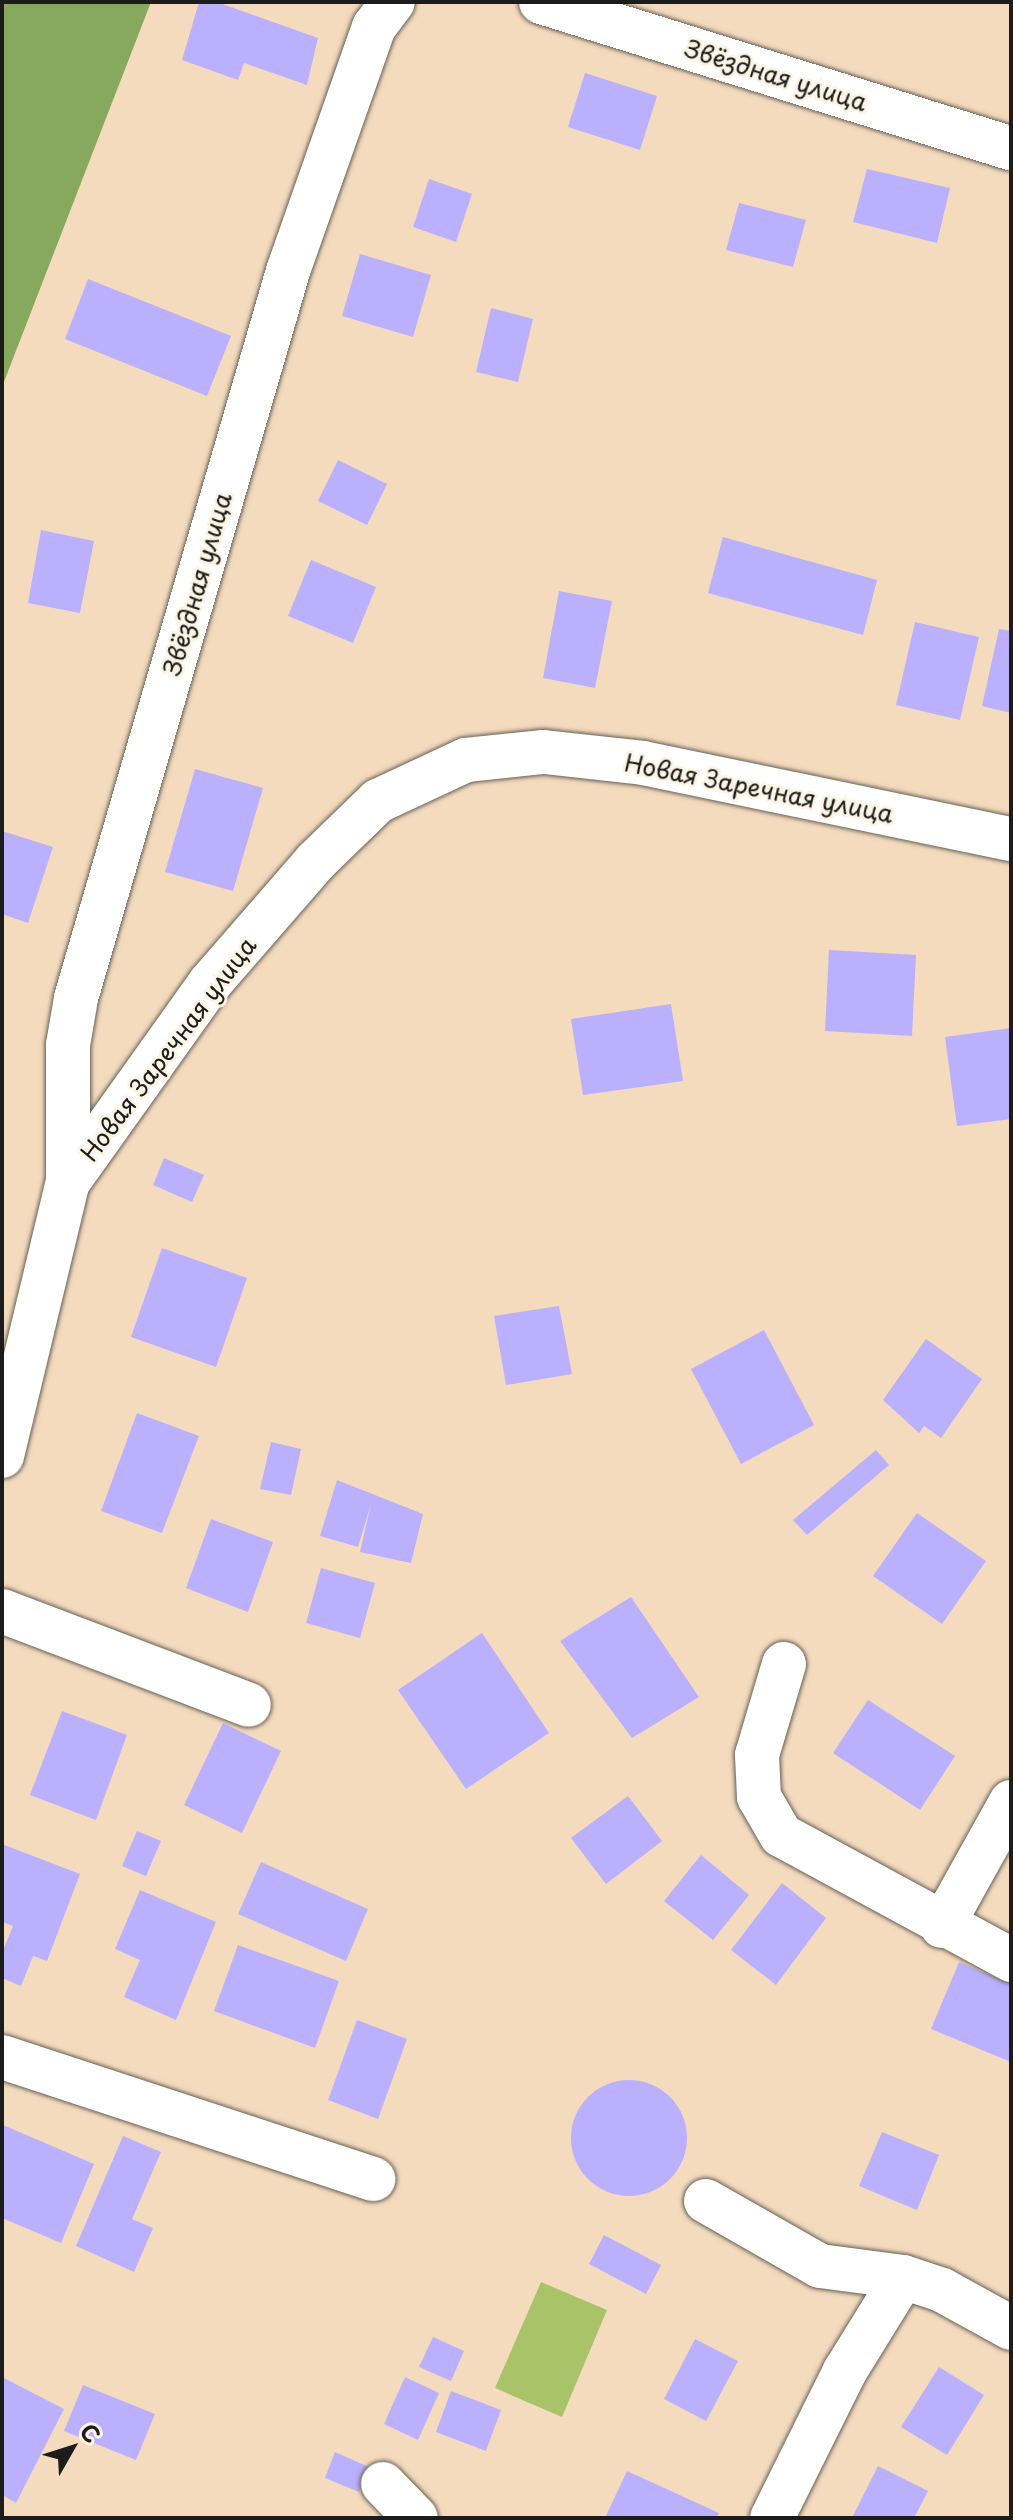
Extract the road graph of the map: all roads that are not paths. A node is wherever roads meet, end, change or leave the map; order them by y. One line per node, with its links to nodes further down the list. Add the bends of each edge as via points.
1 (393, 2): 5 (street, Звёздная улица, via 374,27 288,271 76,998 68,1045)
2 (541, 2): 3 (street, Звёздная улица)
3 (1011, 148)
4 (1011, 839): 5 (street, Новая Заречная улица, via 643,763 544,752 466,760 378,801 315,862 210,983)
5 (68, 1182): 6 (street, Новая Заречная улица)
6 (2, 1456)
7 (2, 1611): 9 (street)
8 (784, 1664): 11 (street, via 757,1755 759,1797 781,1835)
9 (249, 1705)
10 (1011, 1802): 11 (street)
11 (942, 1926): 12 (street)
12 (1011, 1960)
13 (2, 2057): 14 (street)
14 (373, 2179)
15 (706, 2201): 16 (street, via 784,2251 820,2266)
16 (903, 2277): 17 (street, via 942,2290); 20 (street, via 845,2371)
17 (1011, 2328)
18 (383, 2484): 19 (street)
19 (416, 2518)
20 (772, 2518)

